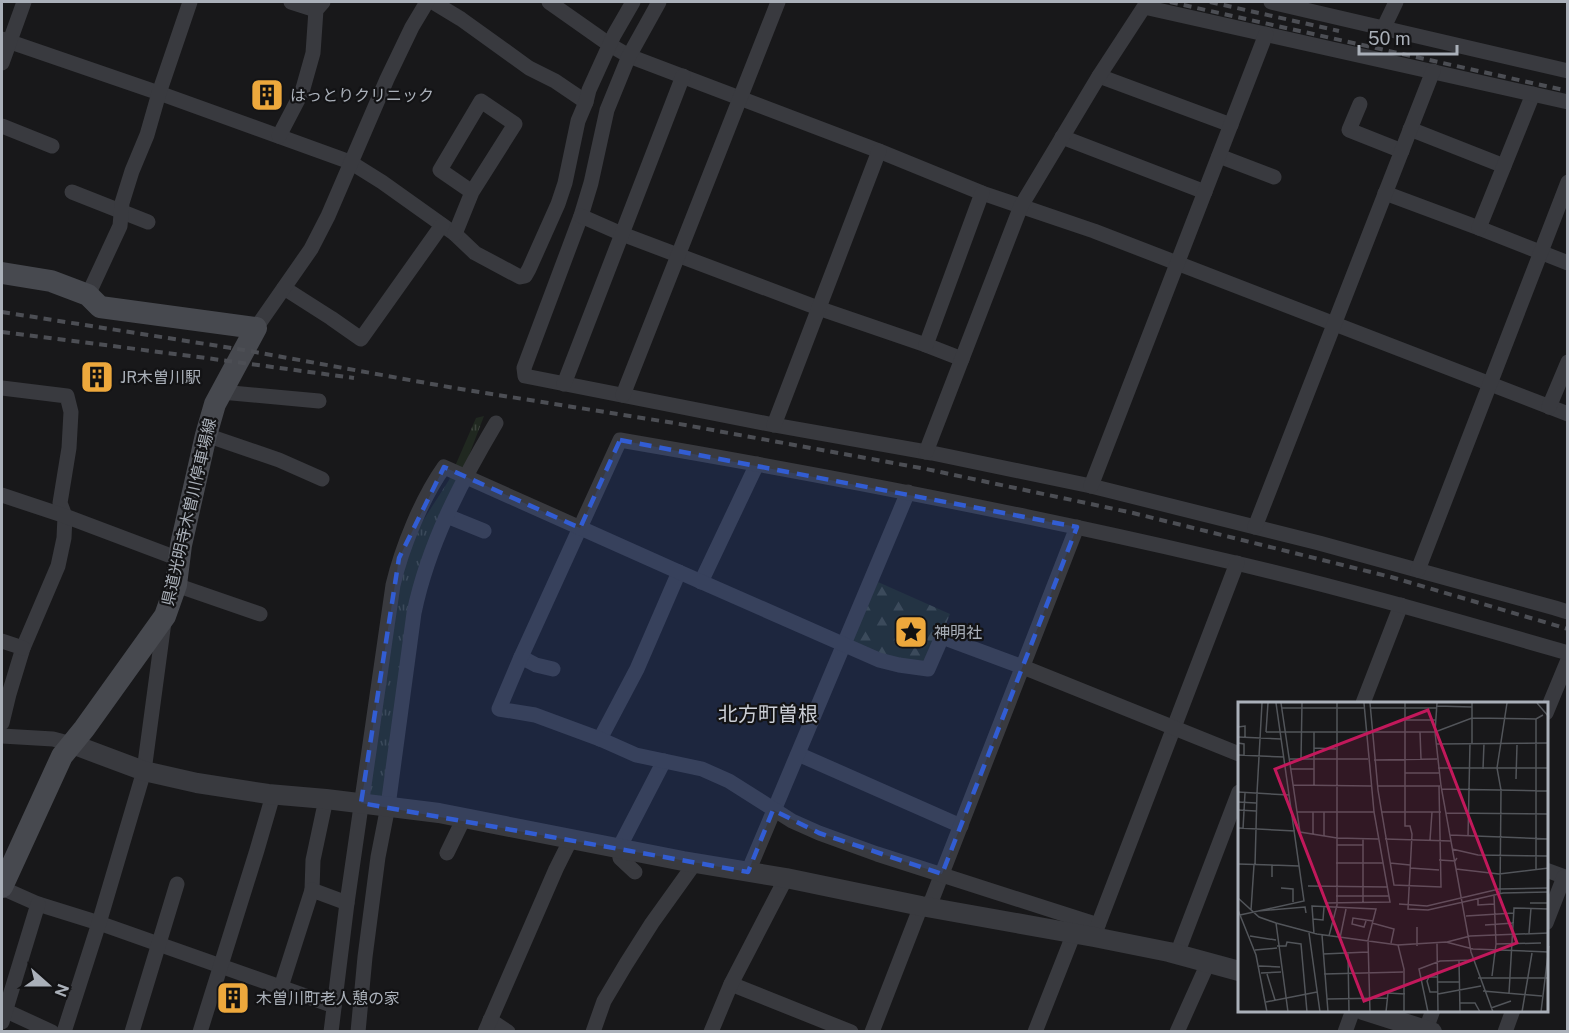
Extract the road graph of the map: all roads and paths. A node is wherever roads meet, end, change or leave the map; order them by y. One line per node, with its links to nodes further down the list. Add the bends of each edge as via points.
1 (24, 2): 15 (street)
2 (190, 2): 23 (street)
3 (291, 2): 12 (street)
4 (427, 2): 38 (street)
5 (433, 2): 26 (street)
6 (549, 2): 16 (street)
7 (633, 2): 16 (street)
8 (659, 2): 17 (street)
9 (778, 2): 25 (street)
10 (1271, 2): 13 (street)
11 (1396, 2): 13 (street)
12 (320, 6): 32 (street, via 302,92)
13 (1384, 27): 20 (street)
14 (1266, 34): 19 (street); 22 (street, via 1144,7); 29 (street)
15 (5, 41): 18 (street); 23 (street)
16 (610, 45): 17 (street); 26 (street)
17 (629, 56): 21 (street); 49 (street, via 607,110)
18 (2, 63)
19 (1433, 71): 24 (street); 31 (street)
20 (1568, 71)
21 (683, 76): 25 (street); 53 (street)
22 (1099, 76): 29 (street); 33 (street)
23 (159, 93): 32 (street); 48 (street)
24 (1533, 94): 27 (street); 39 (street)
25 (740, 98): 35 (street); 55 (street)
26 (586, 102): 52 (street, via 565,183 525,276 475,253)
27 (1568, 102)
28 (1360, 104): 36 (street, via 1349,130)
29 (1231, 125): 37 (street)
30 (2, 126): 34 (street)
31 (1410, 129): 36 (street); 39 (street)
32 (279, 136): 38 (street)
33 (1062, 137): 44 (street); 47 (street)
34 (52, 146)
35 (879, 151): 45 (street); 61 (street)
36 (1402, 151): 46 (street)
37 (1219, 156): 40 (street); 44 (street)
38 (350, 162): 52 (street); 59 (street, via 311,249)
39 (1504, 166): 51 (street)
40 (1274, 177)
41 (1568, 182): 54 (street)
42 (72, 192): 48 (street)
43 (472, 192): 43 (street, via 514,124 481,101 440,170); 52 (street)
44 (1205, 192): 56 (street)
45 (981, 193): 47 (street); 64 (street)
46 (1386, 193): 51 (street); 62 (street)
47 (1021, 206): 56 (street); 65 (street)
48 (121, 212): 50 (street); 60 (street, via 120,226)
49 (581, 216): 53 (street); 67 (street, via 524,368 525,376)
50 (148, 222)
51 (1479, 228): 54 (street)
52 (448, 229): 59 (street, via 361,339)
53 (622, 234): 55 (street); 67 (street)
54 (1540, 252): 57 (street); 68 (street)
55 (679, 255): 61 (street); 71 (street)
56 (1177, 264): 62 (street); 82 (street)
57 (1568, 264)
58 (2, 273): 60 (main road, via 51,281)
59 (284, 288): 63 (street)
60 (88, 295): 63 (main road, via 100,307)
61 (818, 308): 64 (street); 76 (street)
62 (1333, 324): 68 (street); 87 (street)
63 (256, 328): 70 (main road, 県道光明寺木曽川停車場線)
64 (926, 345): 65 (street)
65 (962, 359): 78 (street)
66 (1568, 362): 73 (street)
67 (564, 384): 71 (street)
68 (1489, 384): 73 (street); 93 (street)
69 (2, 388): 85 (street, via 67,396 71,412 69,448 60,503)
70 (221, 392): 72 (street); 77 (main road, 県道光明寺木曽川停車場線)
71 (623, 395): 76 (street)
72 (319, 401)
73 (1549, 407): 74 (street)
74 (1568, 414)
75 (496, 423): 80 (street)
76 (774, 425): 78 (street)
77 (206, 435): 81 (street, via 279,459); 91 (main road, 県道光明寺木曽川停車場線)
78 (926, 452): 82 (street)
79 (757, 464): 83 (street); 89 (street, via 620,440); 95 (street)
80 (466, 476): 86 (street); 89 (street); 123 (street, via 444,467 399,558)
81 (322, 479)
82 (1091, 486): 87 (street)
83 (908, 492): 88 (street); 102 (street)
84 (2, 495): 85 (street)
85 (65, 516): 91 (street); 103 (street, via 58,566)
86 (447, 516): 90 (street); 124 (street, via 420,584 414,613)
87 (1255, 526): 93 (street)
88 (1077, 527): 92 (street); 107 (street)
89 (580, 528): 94 (street); 105 (street)
90 (484, 531)
91 (179, 559): 96 (main road, 県道光明寺木曽川停車場線)
92 (1238, 563): 97 (street); 112 (street)
93 (1418, 570): 98 (street)
94 (679, 572): 95 (street); 114 (street, via 637,669)
95 (700, 582): 102 (street)
96 (176, 585): 99 (street); 100 (main road, 県道光明寺木曽川停車場線)
97 (1401, 605): 104 (street); 109 (street)
98 (1568, 612)
99 (260, 614)
100 (165, 616): 115 (main road, 県道光明寺木曽川停車場線); 119 (street)
101 (2, 640): 103 (street)
102 (844, 644): 107 (street, via 879,660 928,669 942,637); 116 (street)
103 (23, 648): 111 (street)
104 (1568, 653)
105 (521, 657): 108 (street); 114 (street, via 499,709 536,716)
106 (1568, 660): 110 (street)
107 (1023, 667): 112 (street); 127 (street)
108 (553, 669)
109 (1363, 702)
110 (1548, 708)
111 (2, 723)
112 (1173, 728): 117 (street); 146 (street)
113 (2, 736): 115 (street)
114 (600, 739): 118 (street, via 636,755)
115 (72, 744): 119 (street); 139 (main road, 県道光明寺木曽川停車場線, via 62,756)
116 (798, 754): 125 (street); 127 (street)
117 (1238, 754)
118 (664, 761): 125 (street, via 702,769 729,781); 129 (street)
119 (144, 771): 120 (street); 145 (street)
120 (273, 795): 122 (street); 150 (street)
121 (1238, 795): 148 (street)
122 (326, 799): 123 (street); 140 (street, via 313,860)
123 (361, 803): 124 (street); 141 (street)
124 (388, 806): 126 (street); 166 (street, via 378,857)
125 (773, 810): 134 (street); 135 (street, via 877,854)
126 (464, 818): 128 (street); 130 (street)
127 (961, 825): 135 (street)
128 (571, 839): 129 (street); 159 (street)
129 (619, 848): 131 (street); 133 (street, via 620,858)
130 (447, 853)
131 (695, 863): 134 (street); 168 (street, via 626,964 604,1001)
132 (1548, 871): 137 (street)
133 (635, 872)
134 (748, 872): 136 (street)
135 (942, 874): 143 (street); 146 (street)
136 (786, 878): 143 (street); 152 (street)
137 (1566, 878): 144 (street)
138 (177, 884): 147 (street)
139 (2, 887): 142 (street)
140 (312, 890): 141 (street); 153 (street)
141 (347, 903): 154 (street)
142 (38, 904): 145 (street); 158 (street)
143 (925, 907): 146 (street); 171 (street)
144 (1548, 918)
145 (99, 923): 147 (street); 162 (street)
146 (1089, 932): 148 (street); 172 (street)
147 (159, 944): 150 (street); 163 (street)
148 (1177, 954): 149 (street)
149 (1208, 963): 151 (street); 173 (street)
150 (221, 966): 153 (street); 164 (street)
151 (1238, 971)
152 (731, 984): 169 (street); 170 (street)
153 (281, 987): 154 (street)
154 (334, 1006): 165 (street)
155 (1353, 1012): 174 (street)
156 (1367, 1012): 160 (street)
157 (1513, 1012): 175 (street)
158 (3, 1014): 161 (street)
159 (487, 1026): 167 (street)
160 (1429, 1026)
161 (52, 1032)
162 (64, 1032)
163 (132, 1032)
164 (200, 1032)
165 (331, 1032)
166 (358, 1032)
167 (508, 1032)
168 (592, 1032)
169 (711, 1032)
170 (851, 1032)
171 (872, 1032)
172 (1035, 1032)
173 (1177, 1032)
174 (1345, 1032)
175 (1505, 1032)

